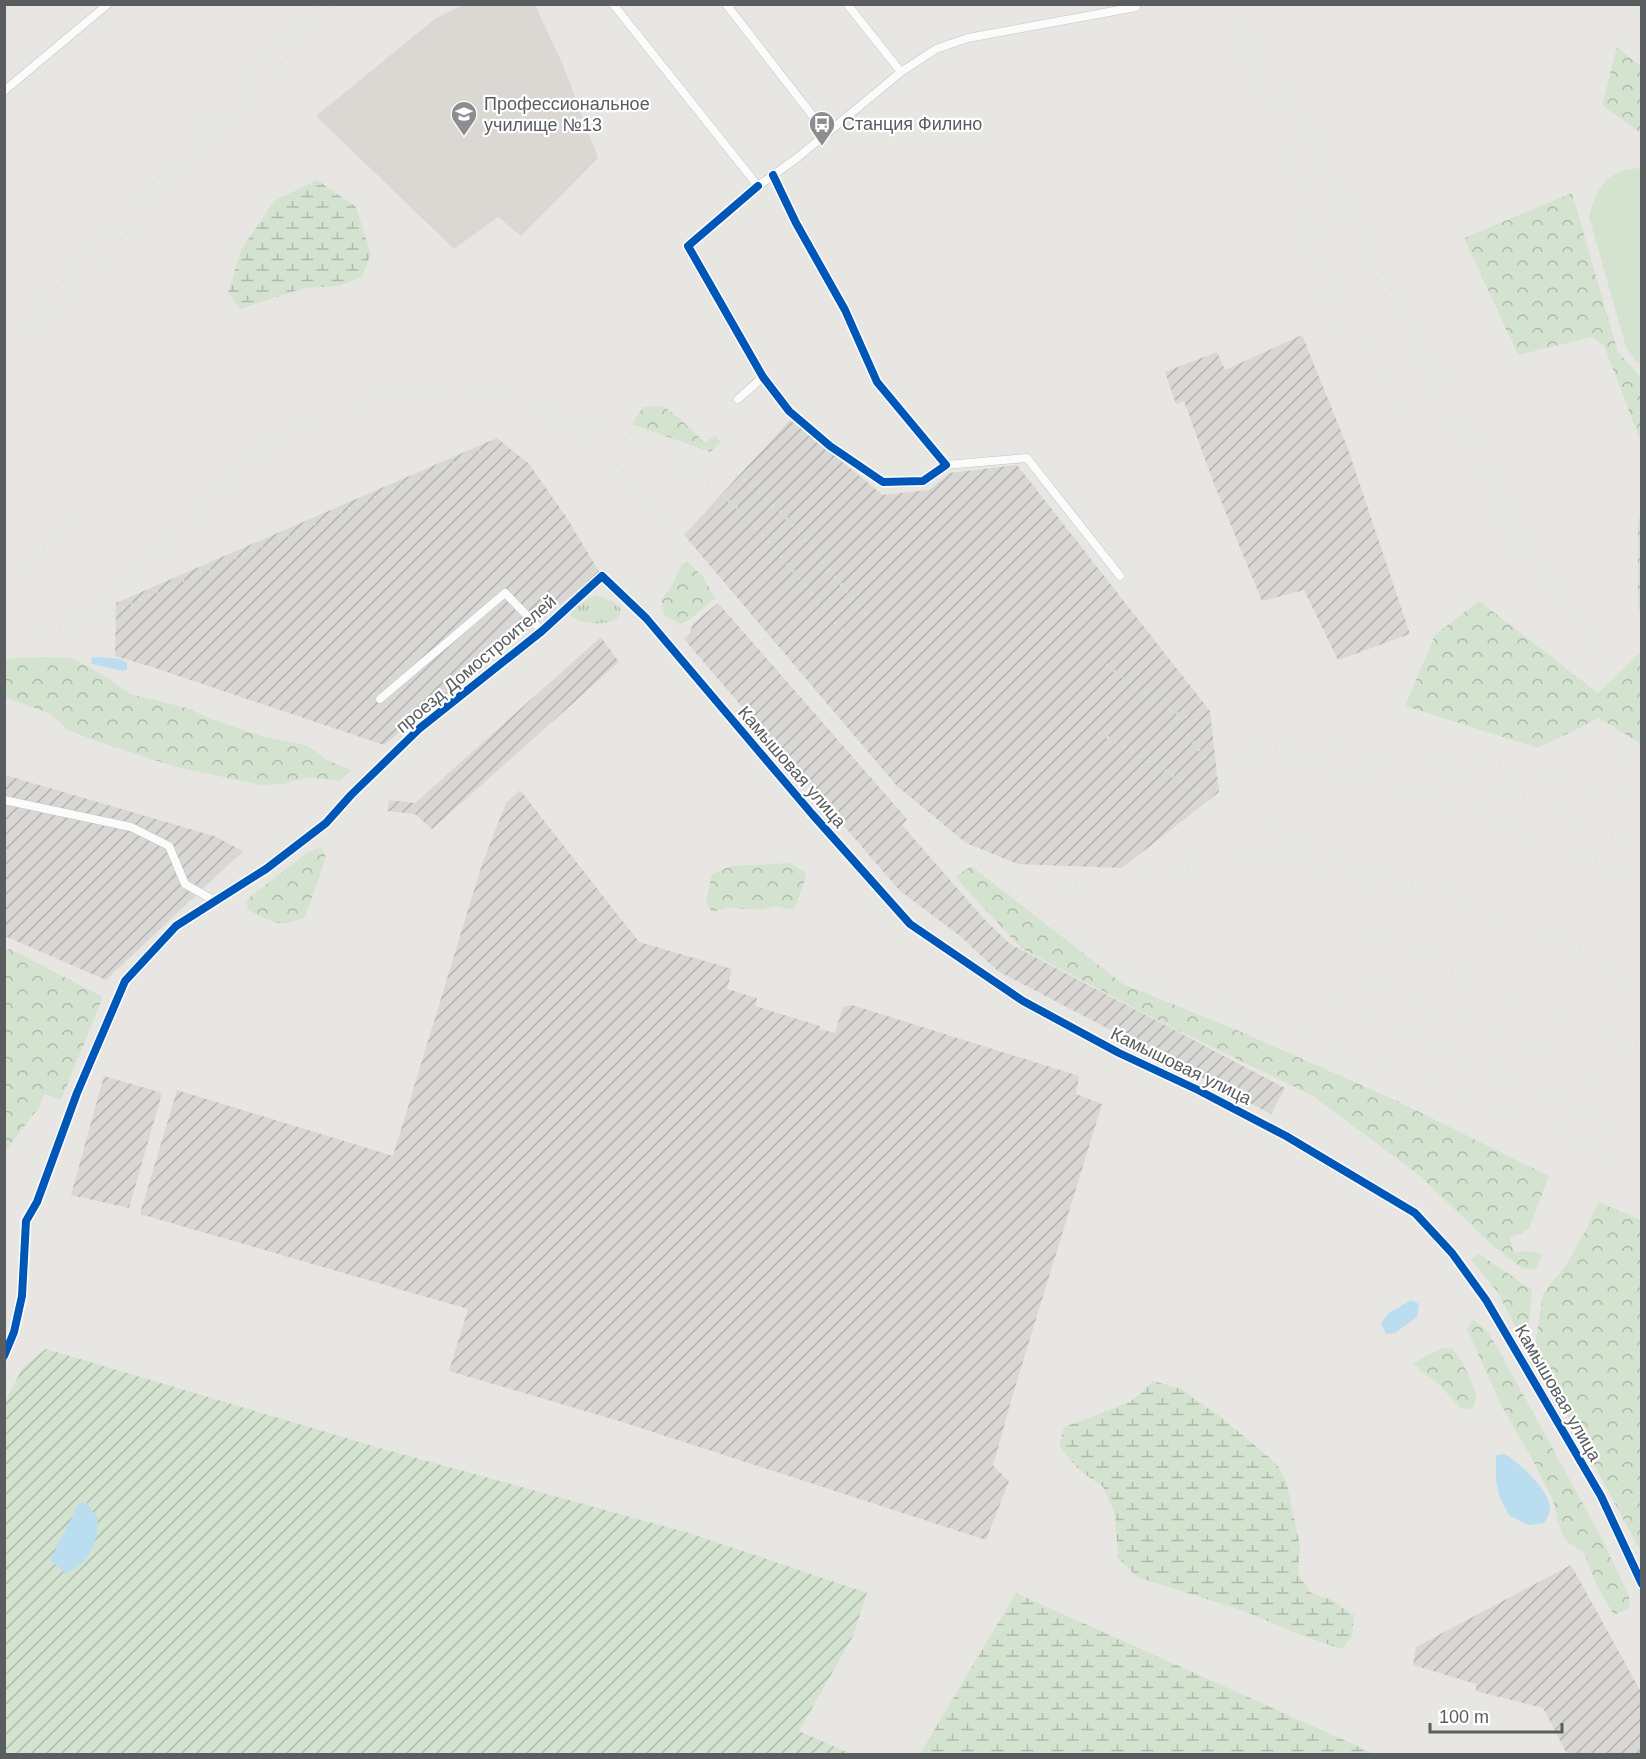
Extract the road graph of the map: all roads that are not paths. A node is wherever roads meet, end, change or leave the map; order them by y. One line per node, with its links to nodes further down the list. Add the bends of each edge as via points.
1 (108, 4): 7 (street)
2 (613, 4): 10 (street)
3 (726, 4): 8 (street)
4 (847, 4): 6 (street)
5 (1136, 6): 6 (street, via 956,41)
6 (901, 72): 8 (street)
7 (4, 91)
8 (826, 133): 9 (street)
9 (773, 175): 10 (street); 13 (street, via 845,310 877,382)
10 (758, 186): 11 (street, via 688,246)
11 (763, 377): 12 (street); 13 (street, via 789,411 830,446 883,482 923,481)
12 (738, 399)
13 (946, 465): 15 (street, via 1027,459)
14 (602, 576): 16 (street, проезд Домостроителей); 21 (street, Камышовая улица, via 646,618 910,924 1023,1001 1286,1136 1415,1213 1452,1253 1486,1300 1601,1496)
15 (1120, 576)
16 (542, 631): 17 (street, via 505,593); 19 (street, проезд Домостроителей, via 420,728 326,823)
17 (380, 699)
18 (4, 800): 19 (street, via 131,826 169,846 185,884)
19 (214, 902): 20 (street, проезд Домостроителей, via 177,926 125,981 26,1221 22,1296)
20 (4, 1356)
21 (1641, 1584)

